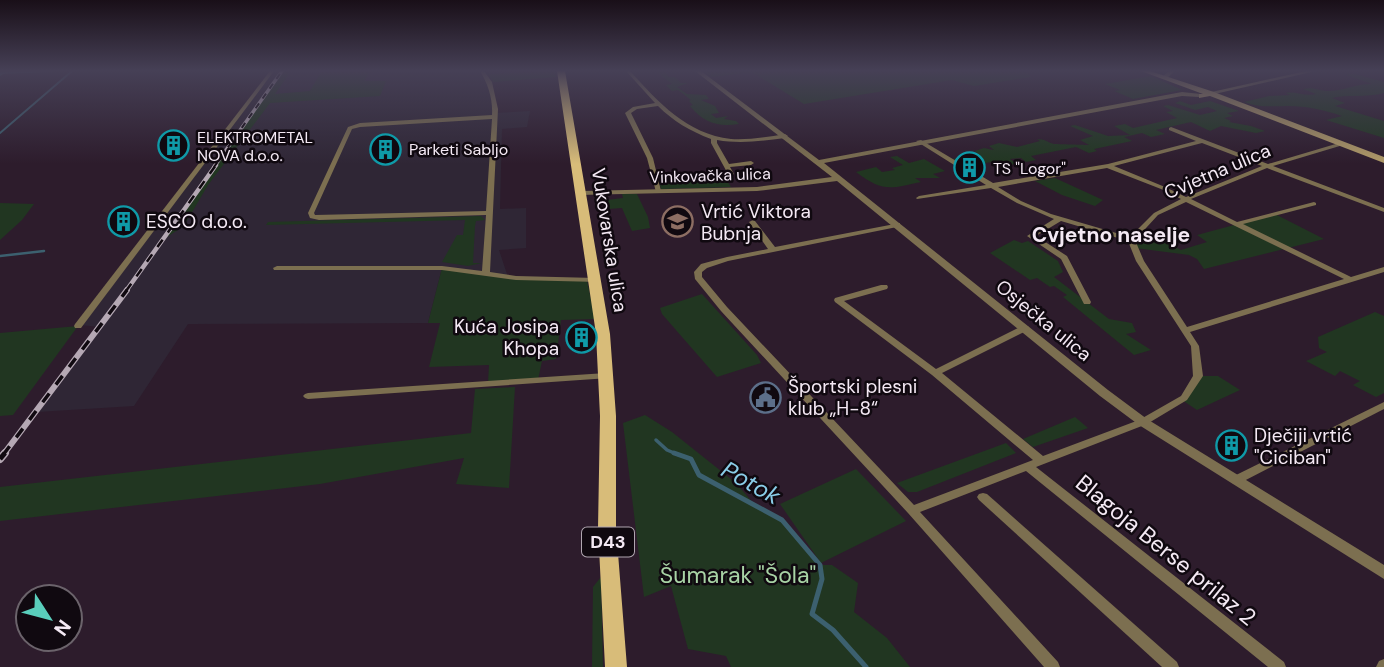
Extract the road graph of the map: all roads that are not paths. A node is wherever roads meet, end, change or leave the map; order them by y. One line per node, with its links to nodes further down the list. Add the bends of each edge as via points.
1 (248, 102): 44 (street)
2 (493, 102): 8 (street)
3 (566, 102): 25 (main road, Vukovarska ulica / D43)
4 (740, 102): 10 (street, Osječka ulica)
5 (1145, 102): 12 (street)
6 (1228, 102): 14 (main road)
7 (658, 104): 11 (street, via 683,127); 24 (street, via 628,113 650,158)
8 (494, 117): 30 (street); 30 (street, via 351,128 311,213 319,218)
9 (1171, 129): 13 (street)
10 (785, 136): 11 (street); 16 (street, Osječka ulica)
11 (715, 139): 18 (street)
12 (919, 141): 16 (street); 23 (street)
13 (1201, 141): 19 (street); 20 (street)
14 (1341, 144): 15 (main road); 20 (street, Cvjetna ulica)
15 (1384, 160)
16 (818, 162): 22 (street, Osječka ulica)
17 (751, 163): 18 (street)
18 (727, 166): 21 (street)
19 (1108, 166): 23 (street); 27 (street)
20 (1266, 166): 27 (street, Cvjetna ulica); 29 (street)
21 (731, 174)
22 (839, 178): 24 (street, Vinkovačka ulica, via 757,189); 34 (street, Osječka ulica)
23 (990, 186): 26 (street); 31 (street)
24 (658, 191): 25 (street, Vinkovačka ulica)
25 (582, 193): 40 (main road, Vukovarska ulica / D43)
26 (919, 198)
27 (1186, 199): 33 (street); 35 (street, Cvjetna ulica, via 1156,214)
28 (1314, 204): 33 (street)
29 (1384, 211)
30 (488, 212): 39 (street)
31 (1059, 219): 35 (street); 43 (street, via 1031,236 1064,258)
32 (753, 222): 36 (street)
33 (1236, 224): 41 (street)
34 (897, 225): 36 (street); 45 (street, Osječka ulica)
35 (1131, 240): 46 (street, via 1139,261)
36 (773, 250): 56 (street, via 704,266 698,277)
37 (277, 268): 39 (street, via 442,268)
38 (1384, 269): 41 (street)
39 (486, 273): 40 (street)
40 (596, 280): 48 (main road, Vukovarska ulica / D43)
41 (1352, 280): 46 (street)
42 (884, 286): 47 (street, via 838,300)
43 (1087, 302)
44 (78, 326)
45 (1025, 328): 47 (street); 51 (street, Osječka ulica)
46 (1187, 330): 51 (street, via 1195,346 1198,376 1184,398)
47 (934, 373): 52 (street)
48 (606, 376): 49 (street); 58 (main road, Vukovarska ulica / D43, via 607,527)
49 (308, 396)
50 (1384, 405): 54 (street)
51 (1143, 422): 52 (street); 54 (street, Osječka ulica)
52 (1042, 461): 53 (street)
53 (1028, 466): 56 (street); 61 (street, Blagoja Berse prilaz 2)
54 (1236, 480): 57 (street, Osječka ulica)
55 (983, 498): 60 (street)
56 (912, 510): 59 (street)
57 (1384, 573)
58 (617, 667)
59 (1053, 667)
60 (1172, 667)
61 (1279, 667)

